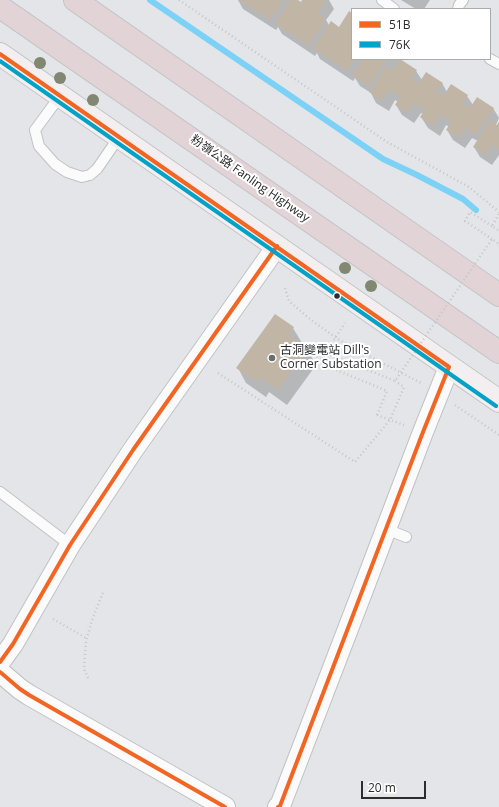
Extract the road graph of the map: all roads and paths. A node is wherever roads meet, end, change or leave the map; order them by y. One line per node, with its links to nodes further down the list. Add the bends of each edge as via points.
1 (75, 0): 16 (highway)
2 (179, 0): 9 (path, via 387,142 469,188)
3 (382, 0): 5 (lane)
4 (0, 7): 20 (highway, 粉嶺公路 Fanling Highway)
5 (393, 8)
6 (0, 54): 7 (main road)
7 (60, 96): 8 (main road); 8 (lane, via 35,130 39,146 55,164 67,172 82,176 90,175 98,169)
8 (120, 137): 14 (main road)
9 (499, 213): 10 (path)
10 (492, 226): 11 (path); 12 (path, via 470,212 464,221)
11 (499, 231)
12 (492, 239): 13 (path, bridge); 24 (path, bridge)
13 (499, 244)
14 (277, 246): 21 (main road); 33 (street)
15 (285, 288): 18 (path, via 290,301)
16 (499, 295)
17 (345, 323): 18 (path)
18 (335, 337): 19 (path); 23 (path)
19 (327, 350)
20 (499, 352)
21 (450, 367): 25 (main road); 28 (street)
22 (218, 373): 27 (path, via 354,462)
23 (413, 378)
24 (395, 381): 27 (path, via 404,387); 27 (path, bridge, via 319,350 315,361 387,391 377,415)
25 (499, 401)
26 (454, 404): 29 (path)
27 (390, 420): 28 (path)
28 (423, 432): 31 (street)
29 (499, 435)
30 (0, 492): 33 (lane)
31 (386, 530): 32 (lane); 41 (street)
32 (406, 537)
33 (70, 544): 37 (street, via 14,644)
34 (104, 590): 36 (path)
35 (53, 619): 36 (path)
36 (86, 638): 39 (path, via 84,669)
37 (0, 662)
38 (0, 672): 40 (street, via 29,695)
39 (88, 678)
40 (225, 807)
41 (278, 807)

